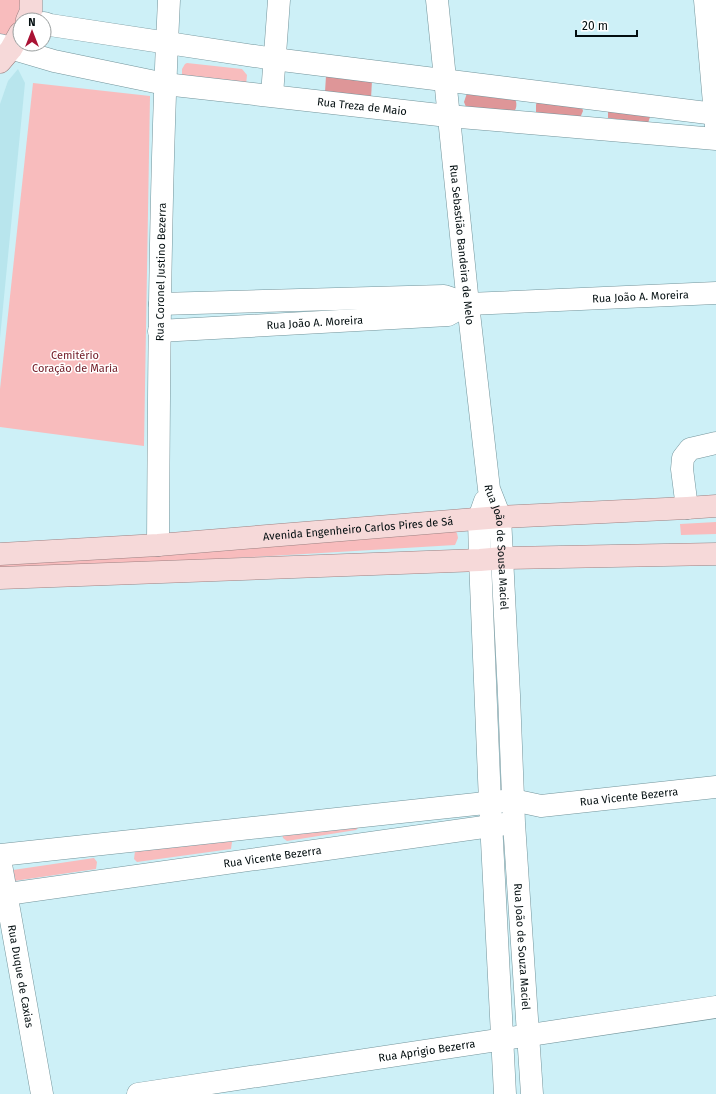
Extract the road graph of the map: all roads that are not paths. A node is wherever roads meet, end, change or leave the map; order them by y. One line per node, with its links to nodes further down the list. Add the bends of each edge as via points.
1 (169, 0): 6 (street, Rua Coronel Justino Bezerra)
2 (279, 0): 8 (street)
3 (437, 0): 9 (street, Rua Sebastião Bandeira de Melo)
4 (705, 0): 13 (street)
5 (52, 25): 6 (street)
6 (167, 44): 8 (street); 10 (street, Rua Coronel Justino Bezerra)
7 (8, 47): 10 (street, Rua Treza de Maio, via 54,61)
8 (274, 59): 9 (street); 11 (street)
9 (444, 81): 12 (street, Rua Sebastião Bandeira de Melo); 13 (street)
10 (165, 84): 11 (street, Rua Treza de Maio); 16 (street, Rua Coronel Justino Bezerra)
11 (272, 95): 12 (street, Rua Treza de Maio)
12 (448, 116): 14 (street, Rua Treza de Maio); 17 (street, Rua Sebastião Bandeira de Melo)
13 (715, 118)
14 (716, 138)
15 (716, 293): 17 (street, Rua João A. Moreira)
16 (160, 304): 17 (street, Rua João A. Moreira, via 444,296); 18 (street, Rua Coronel Justino Bezerra)
17 (468, 304): 18 (street, Rua João A. Moreira, via 448,315); 20 (street, Rua Sebastião Bandeira de Melo)
18 (159, 331): 25 (street, Rua Coronel Justino Bezerra)
19 (716, 443): 22 (street, via 690,449 684,458 682,469)
20 (489, 489): 23 (street, Rua João de Sousa Maciel); 24 (street, Rua João de Sousa Maciel)
21 (716, 506): 22 (main road, Avenida Engenheiro Carlos Pires de Sá)
22 (687, 508): 23 (main road, Avenida Engenheiro Carlos Pires de Sá)
23 (500, 517): 24 (main road, Avenida Engenheiro Carlos Pires de Sá); 28 (street, Rua João de Sousa Maciel)
24 (479, 518): 25 (main road, Avenida Engenheiro Carlos Pires de Sá); 29 (street, Rua João de Sousa Maciel)
25 (158, 544): 26 (main road, Avenida Engenheiro Carlos Pires de Sá)
26 (0, 554)
27 (716, 554): 28 (main road)
28 (503, 558): 29 (main road); 32 (street, Rua João de Sousa Maciel)
29 (480, 560): 30 (main road); 33 (street, Rua João de Sousa Maciel)
30 (0, 578)
31 (716, 787): 34 (street, Rua Vicente Bezerra)
32 (513, 800): 33 (street, Rua Vicente Bezerra); 34 (street, Rua Vicente Bezerra); 35 (street, Rua João de Souza Maciel)
33 (490, 802): 36 (street); 37 (street, Rua Vicente Bezerra)
34 (541, 806): 35 (street, Rua Vicente Bezerra)
35 (514, 823): 36 (street, Rua Vicente Bezerra); 41 (street, Rua João de Souza Maciel)
36 (491, 826): 39 (street, Rua Vicente Bezerra); 42 (street)
37 (0, 855)
38 (0, 859): 39 (street, Rua Duque de Caxias)
39 (3, 895): 43 (street, Rua Duque de Caxias)
40 (716, 1007): 41 (street, Rua Aprigio Bezerra)
41 (528, 1035): 42 (street, Rua Aprigio Bezerra); 46 (street, Rua João de Souza Maciel)
42 (502, 1038): 44 (street, Rua Aprigio Bezerra); 45 (street)
43 (42, 1094)
44 (138, 1094)
45 (505, 1094)
46 (532, 1094)

